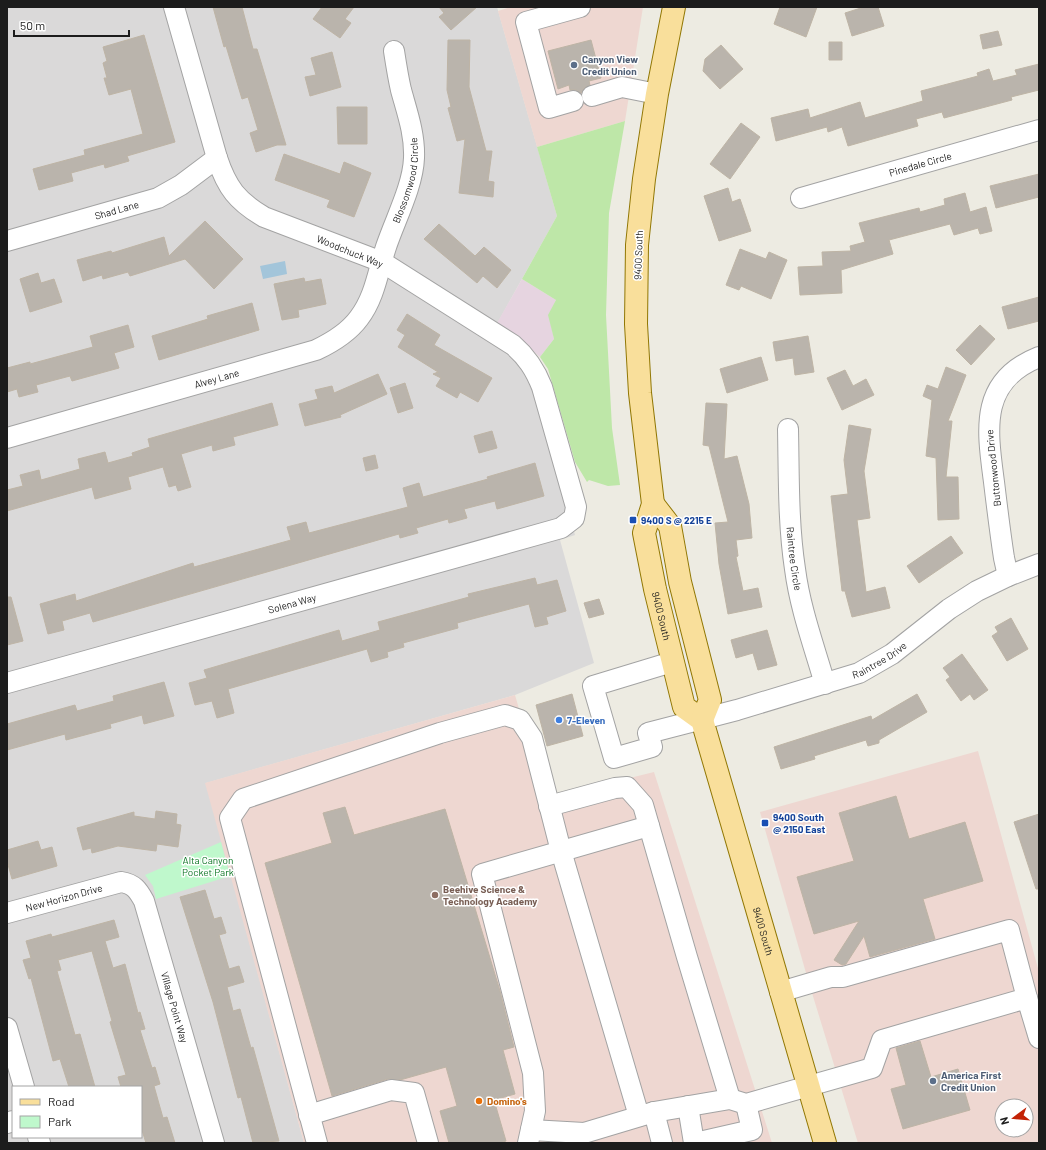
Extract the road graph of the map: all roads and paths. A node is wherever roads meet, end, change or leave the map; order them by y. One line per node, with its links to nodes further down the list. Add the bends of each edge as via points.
1 (174, 7): 9 (street, Woodchuck Way)
2 (580, 7): 7 (street, via 526,22 550,108)
3 (674, 7): 5 (main road, 9400 South)
4 (394, 51): 12 (street, Blossomwood Circle, via 413,134 414,158 410,180)
5 (657, 94): 6 (street, via 622,87); 16 (main road, 9400 South, via 637,245 636,316 640,393)
6 (592, 96)
7 (573, 101)
8 (1039, 130): 10 (street, Pinedale Circle)
9 (217, 158): 11 (street, Shad Lane, via 181,185 158,198); 12 (street, Woodchuck Way, via 232,193 246,207 264,217)
10 (801, 198)
11 (7, 241)
12 (382, 262): 15 (street, Alvey Lane, via 376,283 360,317 347,331 316,350); 17 (street, Woodchuck Way, via 513,345 526,357 536,371 542,387 576,507)
13 (1039, 357): 19 (street, Buttonwood Drive, via 1025,363 1004,382 990,410 990,447)
14 (788, 429): 22 (street, Raintree Circle, via 791,534 795,570 802,605)
15 (7, 438)
16 (653, 504): 20 (main road, 9400 South, via 644,533); 23 (main road, via 670,526 680,582 710,700)
17 (574, 518): 21 (street, Solena Way, via 561,528)
18 (1039, 564): 19 (street, Raintree Drive)
19 (1008, 576): 22 (street, Raintree Drive, via 977,590 892,654 858,672)
20 (672, 662): 23 (main road, 9400 South, via 684,707); 23 (street, Raintree Drive, via 593,686 614,758 652,747 648,733)
21 (7, 683)
22 (826, 684): 23 (street, Raintree Drive)
23 (702, 720): 29 (main road, 9400 South)
24 (549, 806): 25 (street, via 627,787 643,805); 26 (street); 38 (street, via 532,738 520,720 505,715 440,733 243,799 230,818)
25 (649, 826): 26 (street); 35 (street, via 687,958)
26 (561, 851): 37 (street); 39 (street, via 482,874 533,1073 535,1111)
27 (121, 882): 28 (street, New Horizon Drive); 41 (street, Village Point Way, via 131,884 139,891 144,901)
28 (7, 913)
29 (780, 992): 30 (street, via 831,976 843,976 1009,930); 34 (main road, 9400 South)
30 (1027, 998): 32 (street); 34 (street, via 882,1040 872,1068)
31 (7, 1028): 33 (street)
32 (1039, 1038)
33 (24, 1086)
34 (808, 1086): 35 (street); 46 (main road, 9400 South)
35 (738, 1101): 36 (street); 40 (street)
36 (688, 1106): 37 (street); 45 (street)
37 (647, 1114): 39 (street, via 584,1133); 44 (street)
38 (309, 1115): 42 (street); 43 (street, via 391,1090 414,1093)
39 (529, 1136)
40 (754, 1136): 45 (street)
41 (214, 1143)
42 (317, 1143)
43 (428, 1143)
44 (662, 1143)
45 (695, 1143)
46 (825, 1143)

